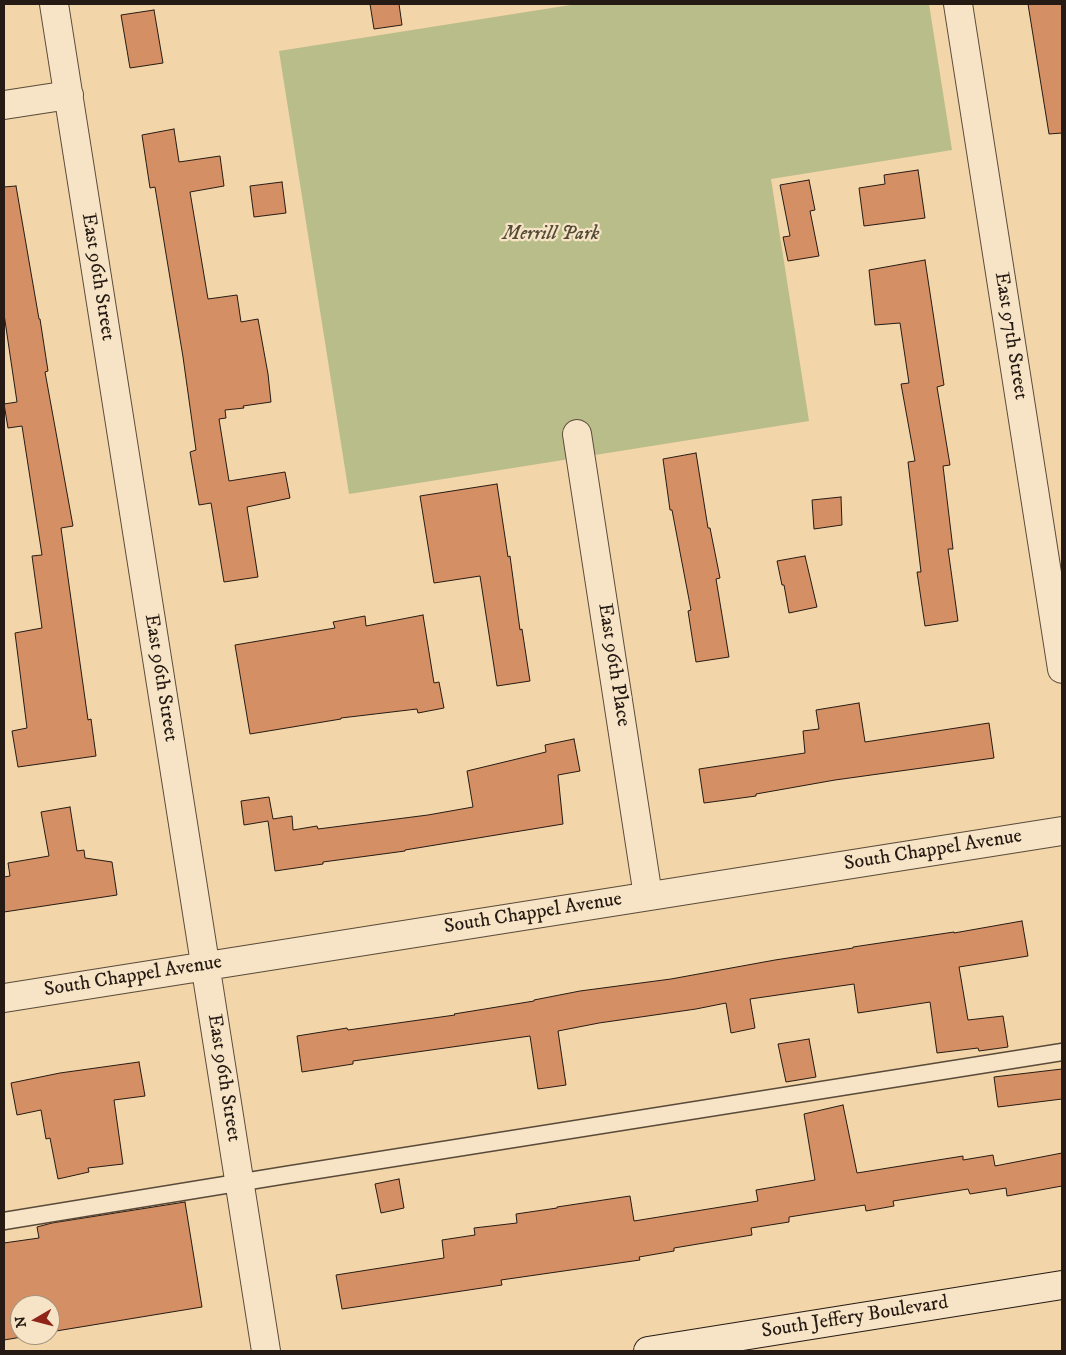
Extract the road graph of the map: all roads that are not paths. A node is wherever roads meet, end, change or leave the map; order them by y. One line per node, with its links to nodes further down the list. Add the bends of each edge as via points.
1 (54, 4): 3 (street, East 96th Street)
2 (958, 4): 6 (street, East 97th Street)
3 (68, 95): 4 (street); 9 (street, East 96th Street)
4 (4, 104)
5 (577, 434): 8 (street, East 96th Place)
6 (1062, 668)
7 (1062, 831): 8 (street, South Chappel Avenue)
8 (648, 896): 9 (street, South Chappel Avenue)
9 (206, 966): 10 (street, South Chappel Avenue); 12 (street, East 96th Street)
10 (4, 998)
11 (1062, 1052): 12 (lane)
12 (240, 1183): 13 (lane); 15 (street, East 96th Street)
13 (4, 1221)
14 (1062, 1285): 16 (street, South Jeffery Boulevard)
15 (266, 1351)
16 (648, 1351)

